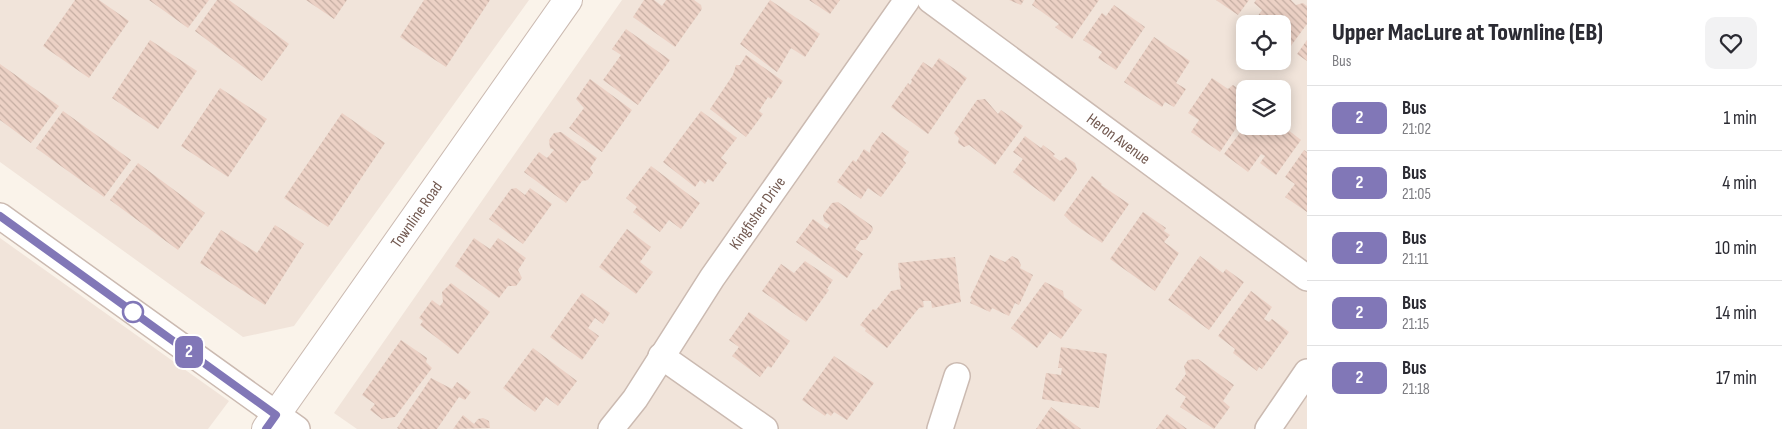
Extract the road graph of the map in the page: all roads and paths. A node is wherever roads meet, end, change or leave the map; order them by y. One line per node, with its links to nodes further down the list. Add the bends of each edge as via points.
1 (568, 0): 9 (street, Townline Road)
2 (908, 0): 6 (street, Kingfisher Drive)
3 (930, 0): 5 (street, Heron Avenue)
4 (0, 216): 9 (street)
5 (1307, 278)
6 (660, 356): 10 (street, Kingfisher Drive, via 635,399); 11 (street)
7 (1307, 372): 13 (street)
8 (957, 376): 12 (street)
9 (280, 424)
10 (611, 429)
11 (765, 429)
12 (940, 429)
13 (1268, 429)

